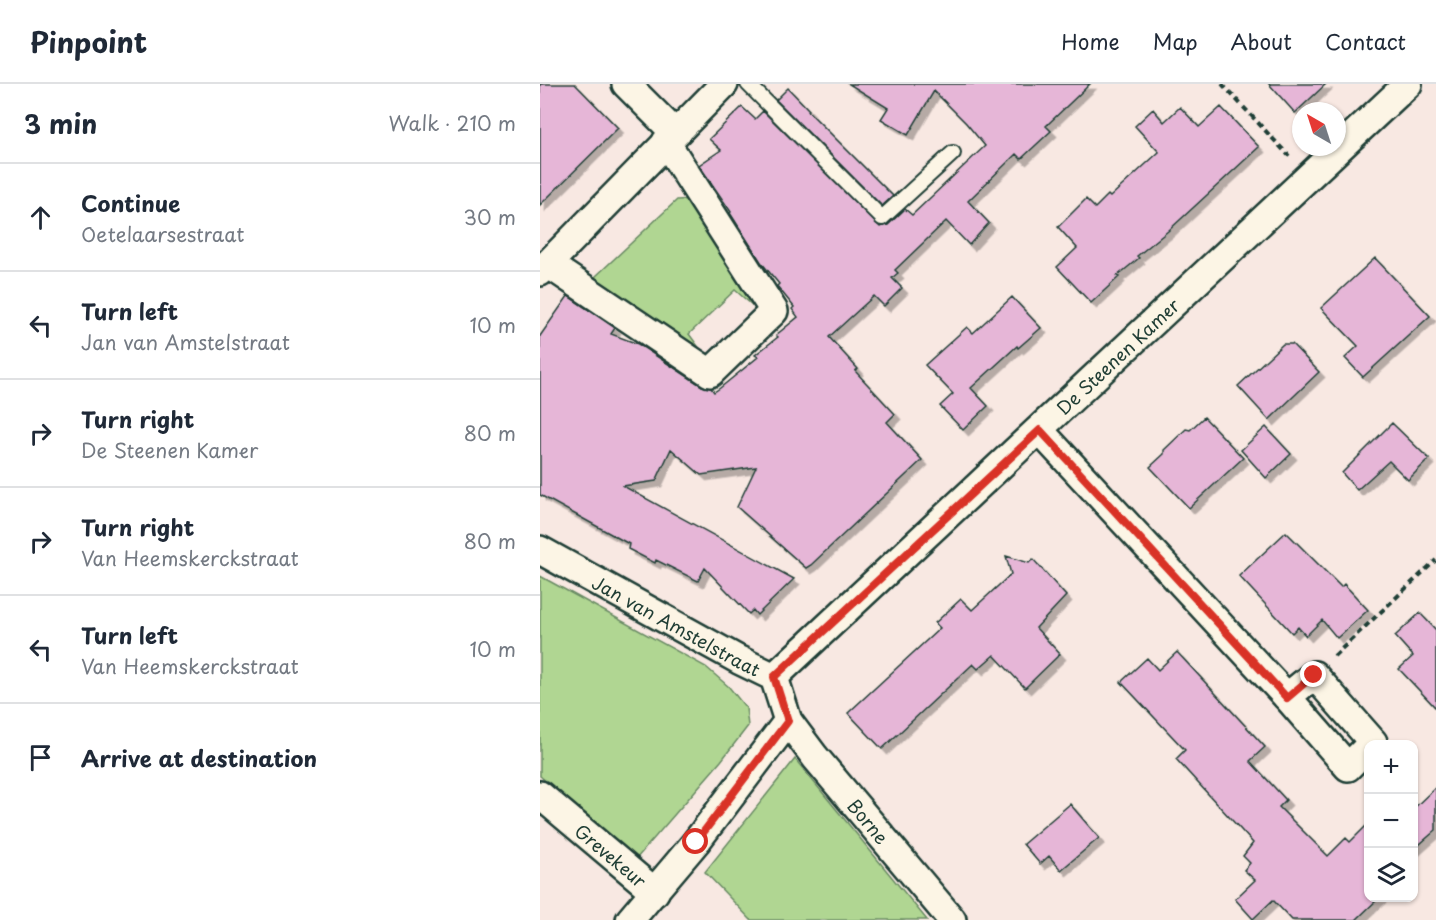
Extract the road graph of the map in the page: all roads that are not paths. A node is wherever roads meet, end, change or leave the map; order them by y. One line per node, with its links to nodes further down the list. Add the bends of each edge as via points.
1 (626, 84): 5 (street)
2 (724, 84): 5 (street)
3 (748, 84): 6 (lane, via 882,218)
4 (1408, 84): 8 (street, De Steenen Kamer)
5 (670, 137): 7 (street); 7 (street, via 774,311 710,373)
6 (953, 153)
7 (544, 268)
8 (1040, 430): 10 (street, De Steenen Kamer); 11 (street)
9 (540, 550): 10 (street, Jan van Amstelstraat)
10 (774, 677): 12 (street, Jan van Amstelstraat)
11 (1287, 698): 13 (street, via 1314,675); 14 (street, via 1348,767)
12 (788, 721): 16 (street); 18 (street, Borne)
13 (1371, 740)
14 (1364, 752)
15 (540, 795): 16 (street, Grevekeur)
16 (655, 892): 17 (street)
17 (630, 920)
18 (952, 920)

